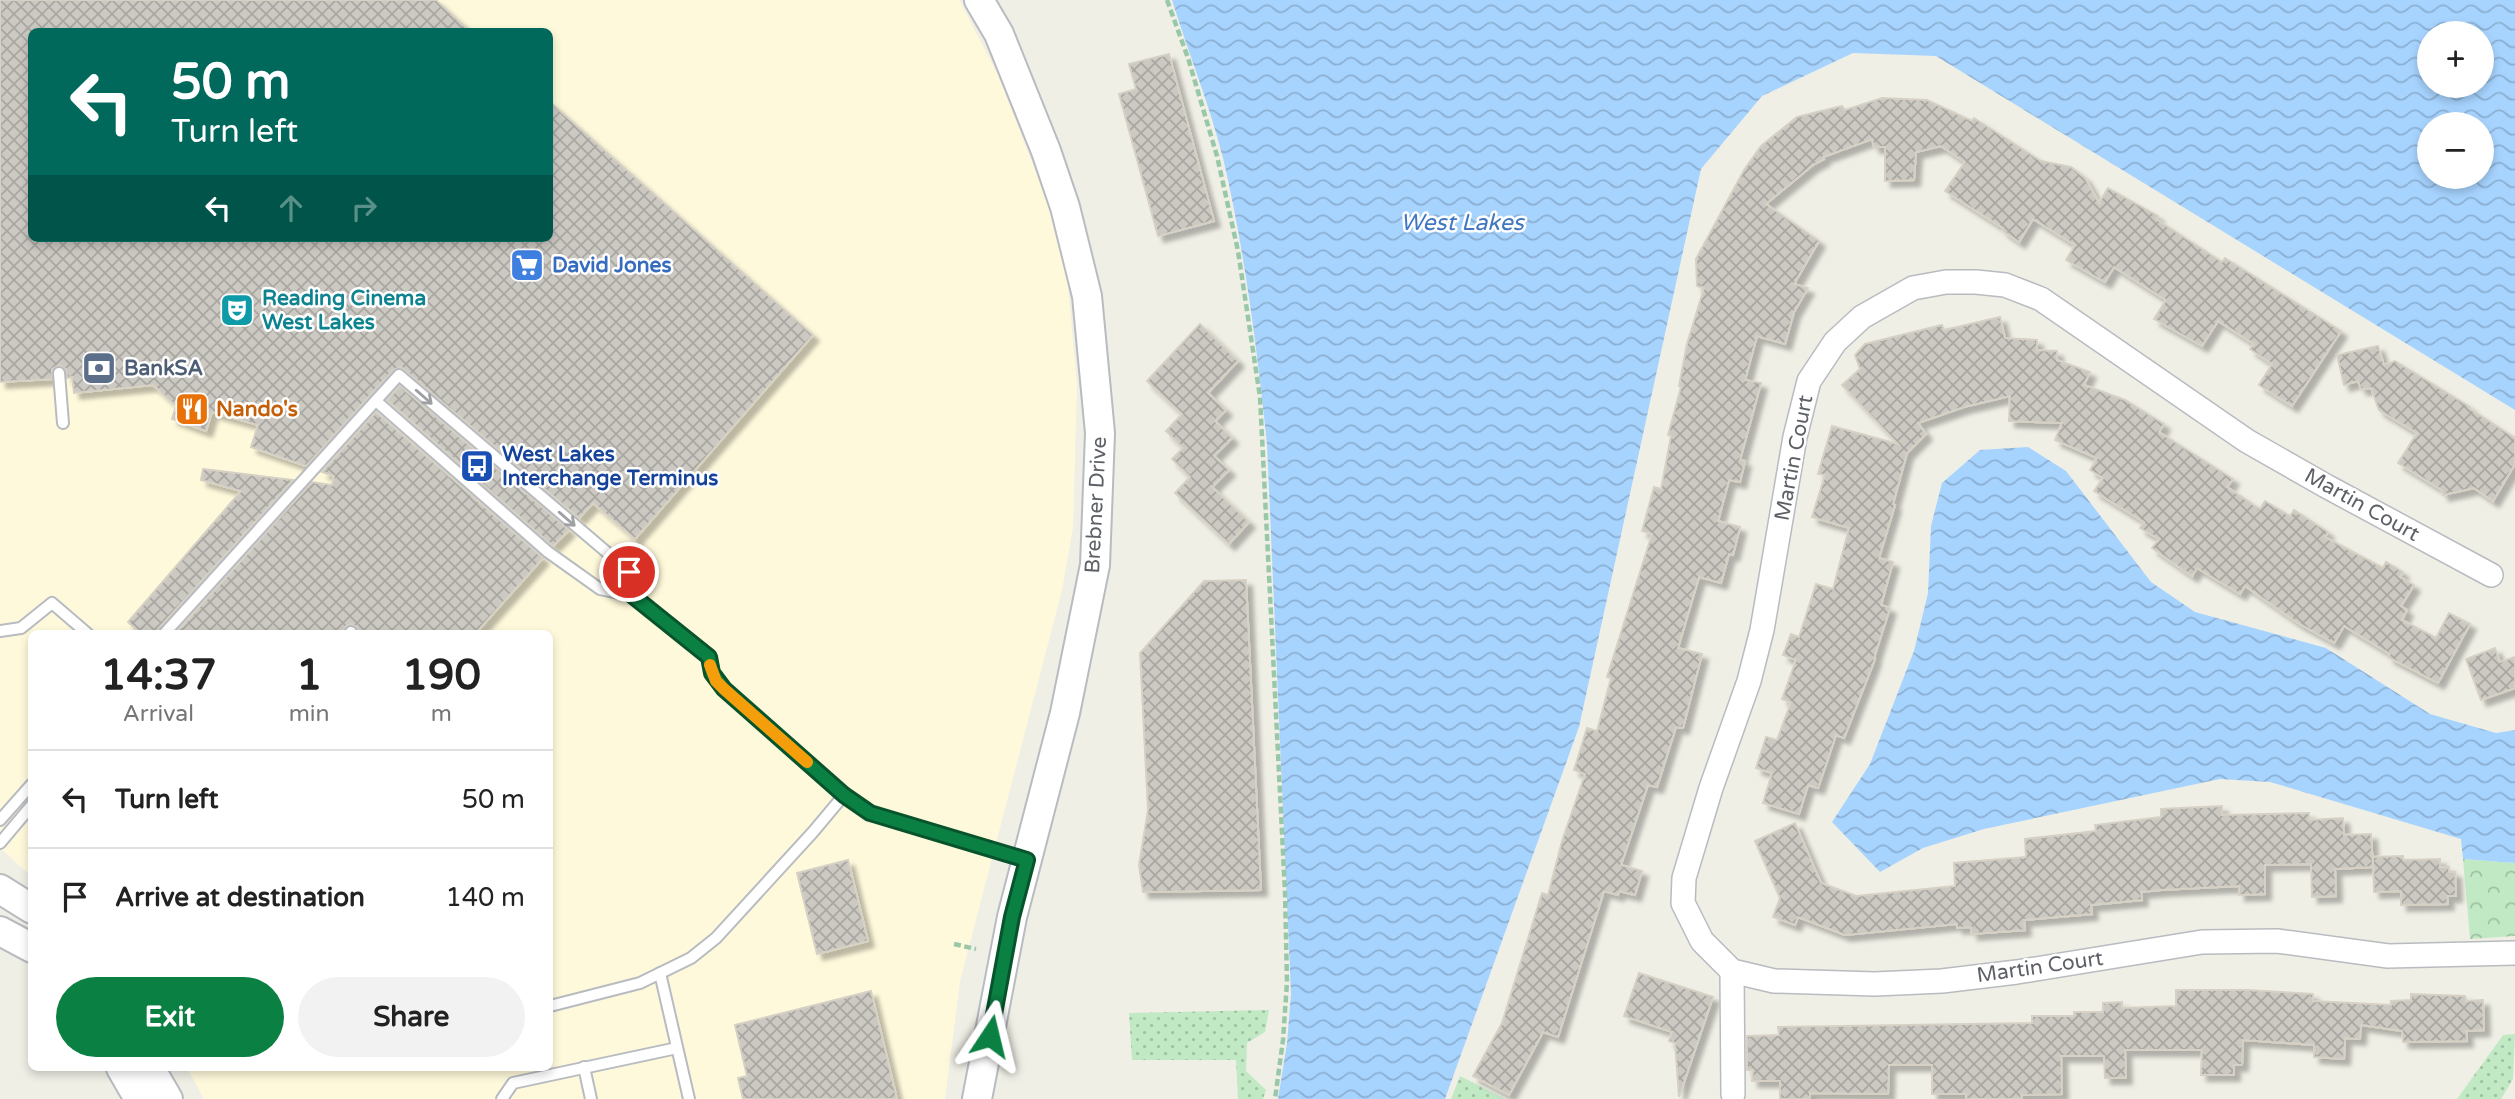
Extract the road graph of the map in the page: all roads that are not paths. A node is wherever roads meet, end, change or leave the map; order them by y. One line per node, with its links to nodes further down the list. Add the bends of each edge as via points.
1 (979, 0): 15 (street, Brebner Drive, via 999,34 1065,207 1087,296 1100,433 1095,565 1065,713)
2 (59, 373): 4 (lane)
3 (376, 401): 6 (lane, via 548,552 600,589); 6 (lane, one-way to 6, via 399,375 629,572); 8 (lane)
4 (63, 424)
5 (2491, 575): 21 (street, Martin Court, via 2247,441 2041,299 2005,285 1976,282 1913,288 1862,317 1835,342 1809,381 1762,630 1684,878 1683,903 1692,923 1702,941)
6 (633, 596): 11 (lane, via 709,657 712,673 724,689)
7 (83, 630): 9 (lane, via 52,603 21,628)
8 (168, 630)
9 (0, 631)
10 (28, 788): 13 (lane)
11 (844, 795): 15 (lane, via 870,813); 22 (lane, via 716,938 691,958)
12 (28, 810): 14 (lane)
13 (0, 820)
14 (0, 843)
15 (1027, 860): 25 (street, Brebner Drive)
16 (0, 889): 17 (street)
17 (28, 906)
18 (0, 931): 19 (street)
19 (28, 946)
20 (2515, 953): 21 (street, Martin Court, via 2388,956 2277,941 2215,942 1942,981 1774,981)
21 (1732, 971): 29 (street)
22 (660, 973): 23 (lane, via 640,984); 24 (lane)
23 (553, 1005)
24 (677, 1048): 26 (lane); 32 (lane)
25 (986, 1060): 33 (street, Brebner Drive); 34 (street, Brebner Drive)
26 (584, 1067): 30 (lane, via 513,1083); 31 (lane)
27 (127, 1071): 28 (street)
28 (156, 1085)
29 (1733, 1094)
30 (502, 1099)
31 (592, 1099)
32 (689, 1099)
33 (977, 1099)
34 (991, 1099)

